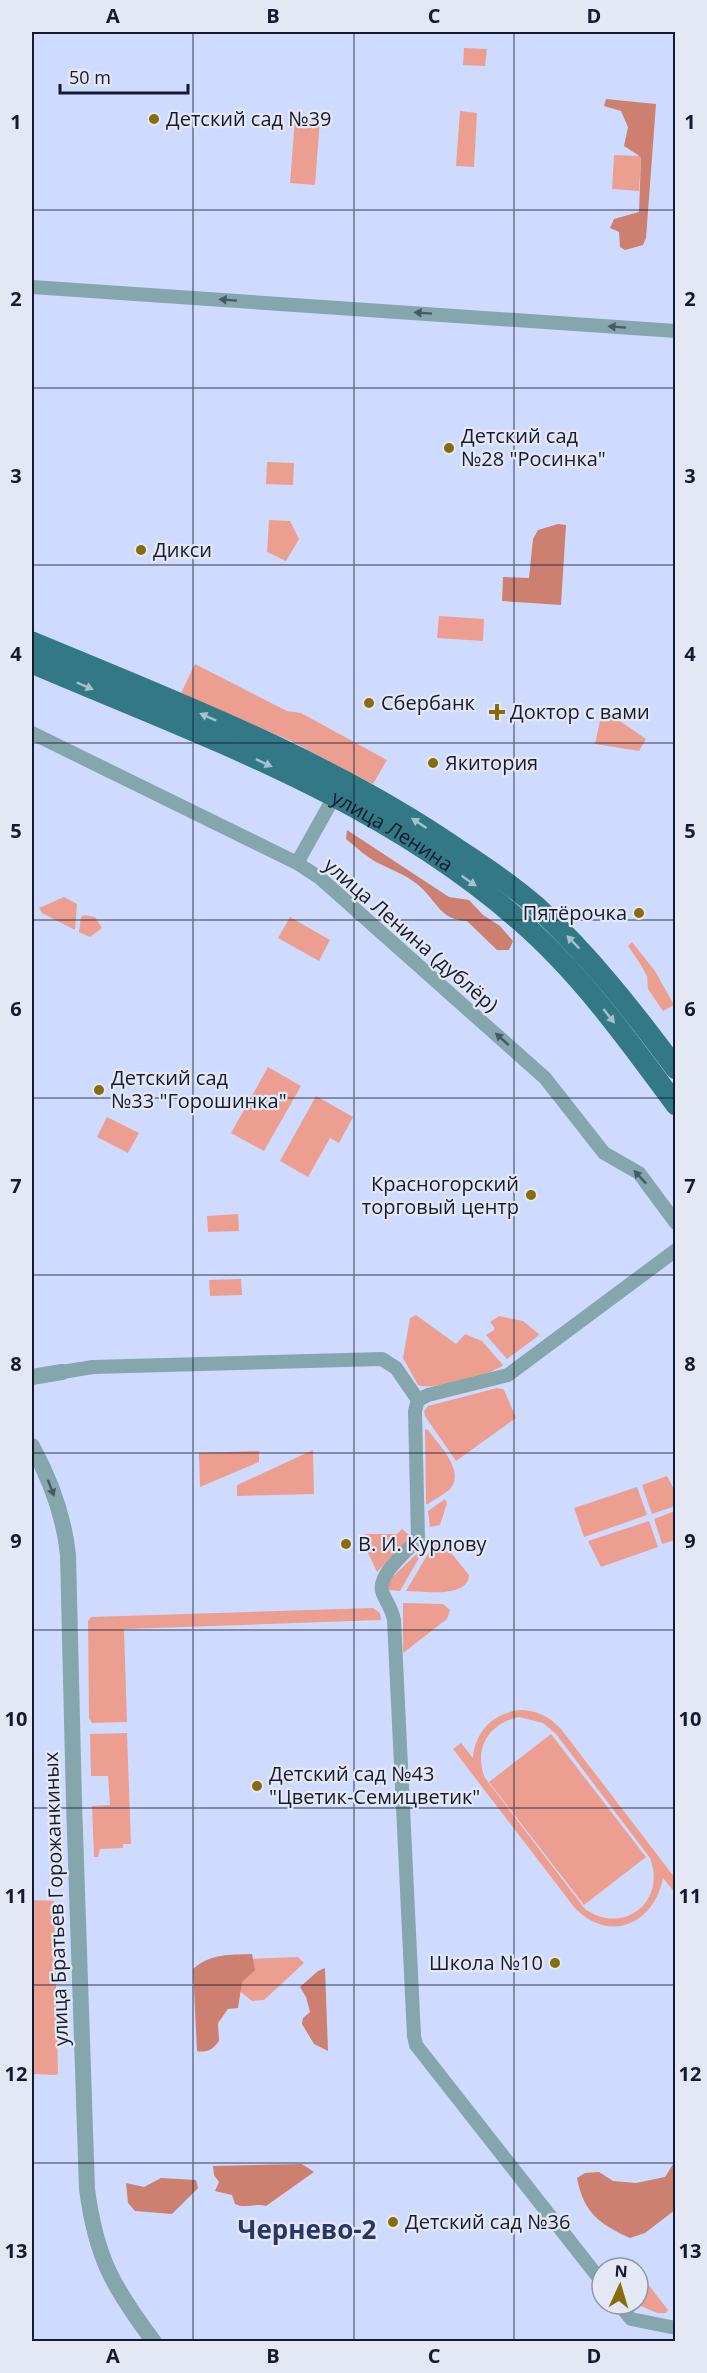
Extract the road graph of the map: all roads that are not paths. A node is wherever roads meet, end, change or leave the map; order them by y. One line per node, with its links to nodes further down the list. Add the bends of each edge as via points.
1 (32, 287): 2 (street, one-way to 1)
2 (675, 330)
3 (32, 642): 8 (main road, улица Ленина, one-way to 3, via 610,982 573,941 535,905 419,822 300,758)
4 (32, 663): 6 (main road, улица Ленина, one-way to 6, via 256,759)
5 (32, 733): 7 (street, улица Ленина (дублёр))
6 (334, 797): 7 (street); 9 (main road, улица Ленина, one-way to 9, via 416,844 520,920 593,996)
7 (297, 862): 10 (street, улица Ленина (дублёр), one-way to 7, via 639,1173 604,1153 545,1078 320,878)
8 (675, 1069)
9 (675, 1105)
10 (675, 1223)
11 (675, 1250): 14 (street, via 508,1375)
12 (62, 1372): 13 (street); 14 (street, via 93,1367 382,1359 396,1368)
13 (32, 1377)
14 (418, 1400): 16 (street, via 418,1539 383,1576 380,1585 394,1620 414,2036 416,2045 443,2081)
15 (32, 1446): 19 (street, улица Братьев Горожанкиных, one-way to 19, via 66,1531 87,2189 97,2244 110,2276)
16 (590, 2267)
17 (629, 2316): 18 (street)
18 (675, 2328)
19 (154, 2342)

